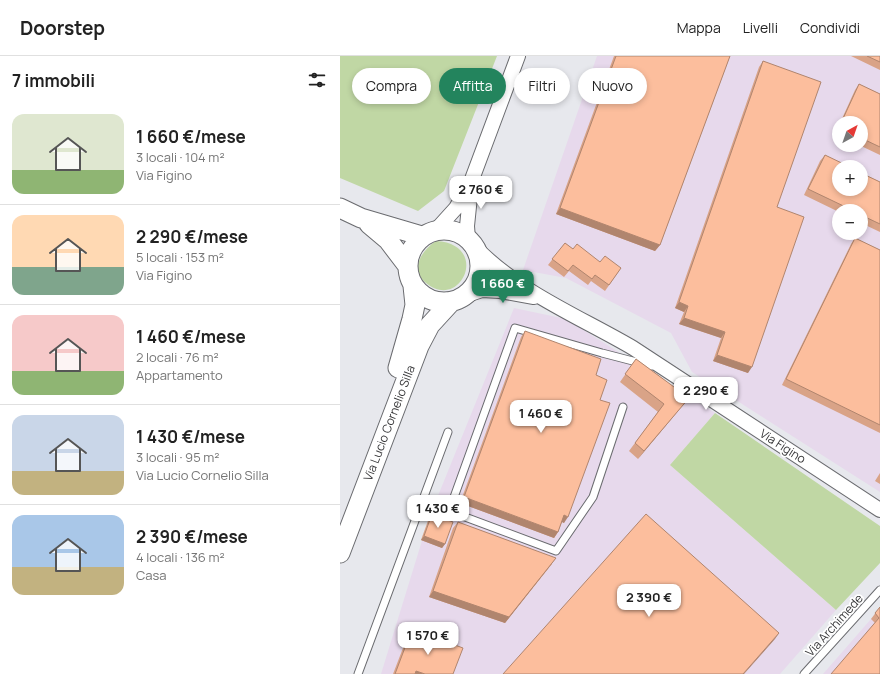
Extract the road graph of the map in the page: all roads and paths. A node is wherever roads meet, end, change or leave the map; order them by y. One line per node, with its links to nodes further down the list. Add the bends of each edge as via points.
1 (518, 56): 2 (street, Via Lucio Cornelio Silla)
2 (471, 182): 5 (street, Via Lucio Cornelio Silla, via 456,208); 6 (street, Via Lucio Cornelio Silla, via 467,226)
3 (340, 208): 4 (street, Via Lucio Cornelio Silla)
4 (361, 218): 5 (street, Via Lucio Cornelio Silla); 7 (street, Via Lucio Cornelio Silla, via 388,240)
5 (429, 233): 6 (street, Via Lucio Cornelio Silla, via 454,230); 7 (street, Via Lucio Cornelio Silla, via 415,242)
6 (472, 243): 9 (street, Via Figino, via 488,261); 10 (street, Via Lucio Cornelio Silla, via 479,259 480,270 474,286)
7 (407, 266): 8 (street, Via Lucio Cornelio Silla)
8 (413, 286): 10 (street, via 425,297 433,300 442,302); 15 (street, Via Lucio Cornelio Silla, via 414,312 400,362)
9 (541, 298): 10 (street, Via Figino, via 482,290); 11 (street, Via Figino, via 603,330)
10 (458, 299): 16 (street, Via Lucio Cornelio Silla, via 430,325 419,346)
11 (665, 369): 12 (lane, via 515,328 450,511 556,551 593,497); 14 (street, Via Figino)
12 (623, 407)
13 (448, 432): 18 (lane)
14 (880, 510)
15 (340, 516)
16 (340, 553)
17 (880, 590): 19 (lane, Via Archimede)
18 (358, 674)
19 (804, 674)

